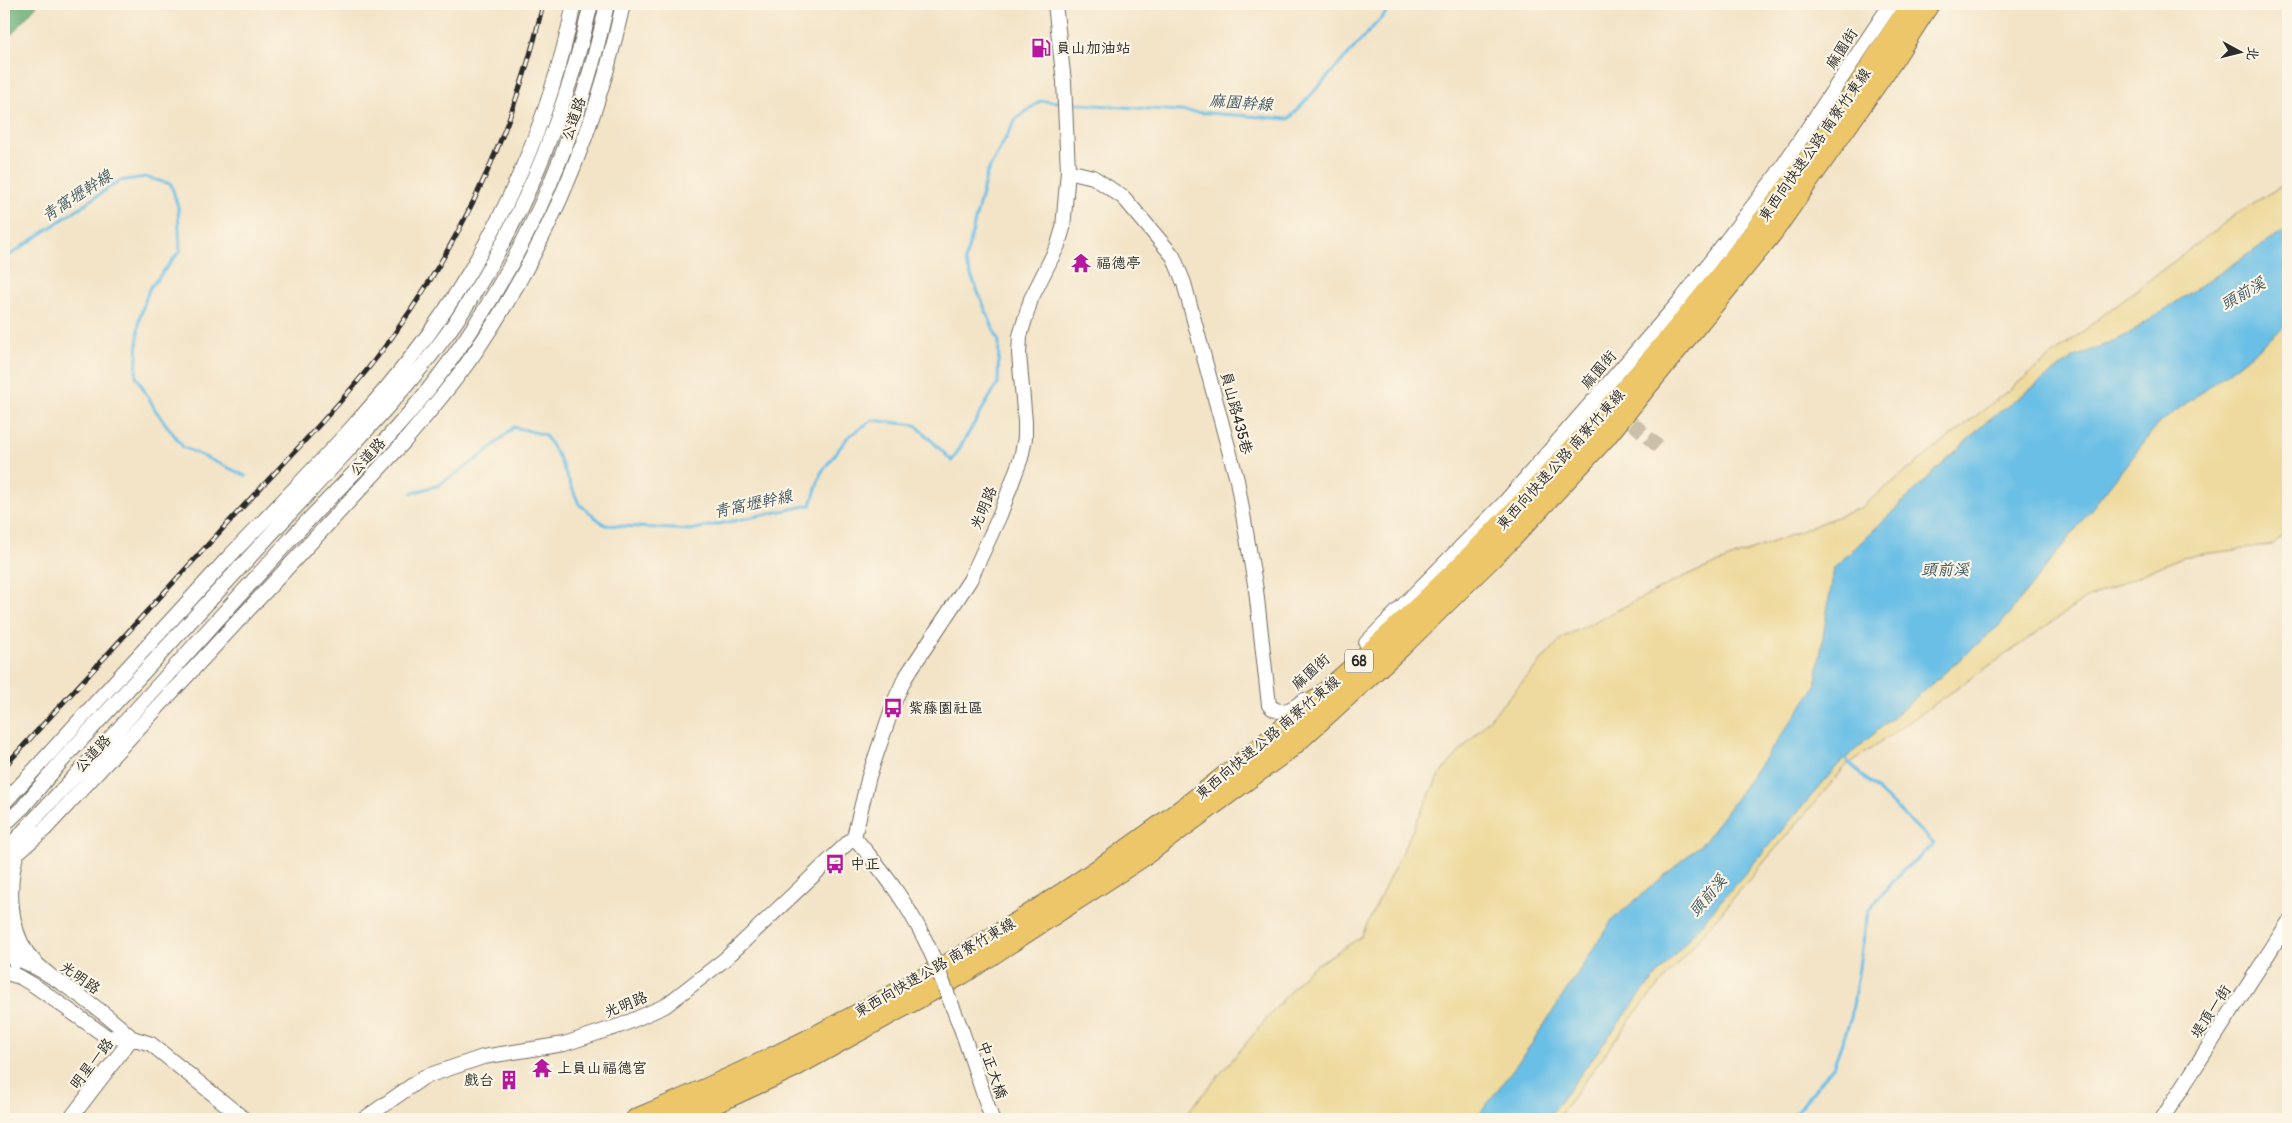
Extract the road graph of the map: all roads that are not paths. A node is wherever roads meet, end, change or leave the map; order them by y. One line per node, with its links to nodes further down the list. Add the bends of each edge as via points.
1 (574, 4): 15 (street, 公道路, via 550,94 517,179 457,292 430,333 354,423)
2 (591, 4): 16 (street, 公道路, via 558,121 507,232 470,300 444,338 363,433)
3 (607, 4): 10 (street, 公道路, via 597,52 565,146 528,233)
4 (623, 4): 11 (street, 公道路, via 612,58 580,153 540,242)
5 (1055, 4): 9 (street, 光明路, via 1064,82)
6 (1891, 4): 12 (street, 麻園街, via 1778,173 1680,301 1625,365 1504,503 1371,638 1301,703)
7 (1911, 4): 29 (highway, 東西向快速公路 南寮竹東線 / 68, via 1782,195 1650,360 1568,456 1494,535 1319,698 1244,762 1168,819 1018,921 914,983 784,1052)
8 (1930, 4): 30 (highway, 東西向快速公路 南寮竹東線 / 68, via 1772,233 1604,439 1512,538 1402,646 1289,749 1142,857 962,974 792,1068)
9 (1068, 171): 12 (street, 員山路435巷, via 1093,177 1124,198 1173,256 1184,283 1237,480 1256,590 1267,697 1269,705); 17 (street, 光明路, via 1058,245 1031,299 1020,336 1025,438 1015,476 970,580 905,678 895,700 869,776)
10 (489, 302): 11 (street); 13 (street, 公道路, via 466,340 391,434 318,509)
11 (501, 311): 14 (street, 公道路, via 478,348 403,443)
12 (1281, 712)
13 (100, 748): 14 (street); 18 (street, 公道路, via 34,818)
14 (111, 759): 18 (street, 公道路, via 45,829)
15 (7, 799): 16 (street, 公道路)
16 (4, 826)
17 (854, 837): 28 (street, 光明路, via 724,960 665,1006 622,1025 564,1044 483,1057 424,1077); 31 (street, 中正大橋, bridge, via 889,879 919,926 962,1031)
18 (8, 855): 23 (street, 公道路, via 16,926 27,953)
19 (2288, 923): 32 (street, 堤頂一街)
20 (4, 937): 21 (street)
21 (8, 956): 23 (street, 光明路); 24 (street)
22 (4, 972): 24 (street, 光明路)
23 (52, 978): 25 (street, 光明路, via 117,1023)
24 (35, 986): 25 (street, 光明路, via 107,1037)
25 (132, 1038): 26 (street, 明星一路); 27 (street, 光明路, via 151,1044)
26 (71, 1116)
27 (244, 1119)
28 (364, 1119)
29 (636, 1119)
30 (681, 1119)
31 (992, 1119)
32 (2162, 1119)

